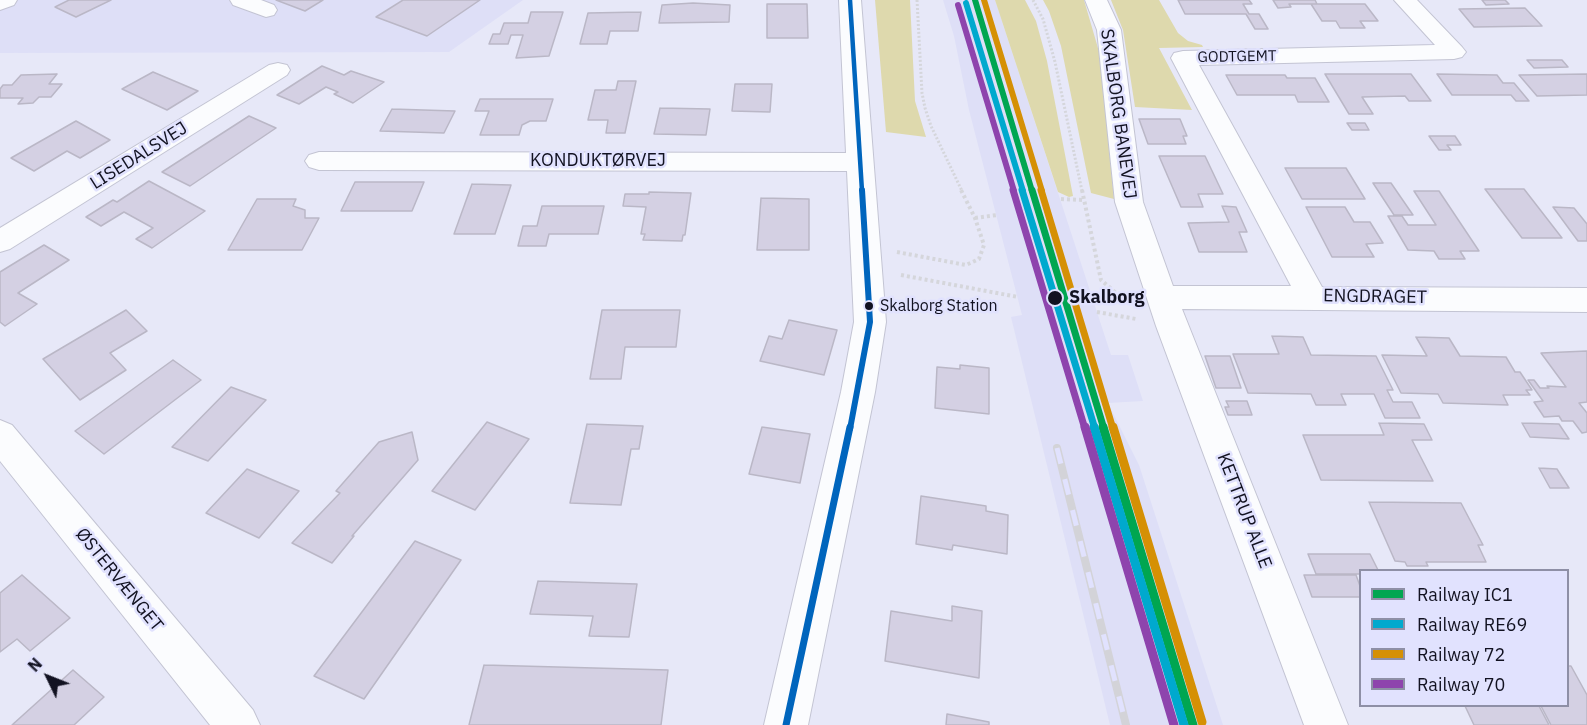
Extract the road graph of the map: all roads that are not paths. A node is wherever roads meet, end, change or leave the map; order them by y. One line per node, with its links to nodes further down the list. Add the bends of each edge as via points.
1 (6, 0): 6 (street)
2 (241, 0): 7 (street)
3 (850, 0): 9 (street)
4 (1096, 0): 13 (street, SKALBORG BANEVEJ, via 1109,30 1129,202)
5 (1405, 0): 12 (street, GODTGEMT, via 1455,52 1183,58)
6 (0, 3)
7 (266, 10)
8 (278, 70): 11 (street, LISEDALSVEJ)
9 (859, 162): 10 (street, KONDUKTØRVEJ); 17 (street, via 870,322)
10 (327, 169)
11 (0, 242)
12 (1312, 296): 13 (street, ENGDRAGET); 14 (street, ENGDRAGET)
13 (1162, 297): 18 (street, KETTRUP ALLE)
14 (1587, 300)
15 (0, 435): 16 (street, ØSTERVÆNGET)
16 (238, 725)
17 (786, 725)
18 (1326, 725)

